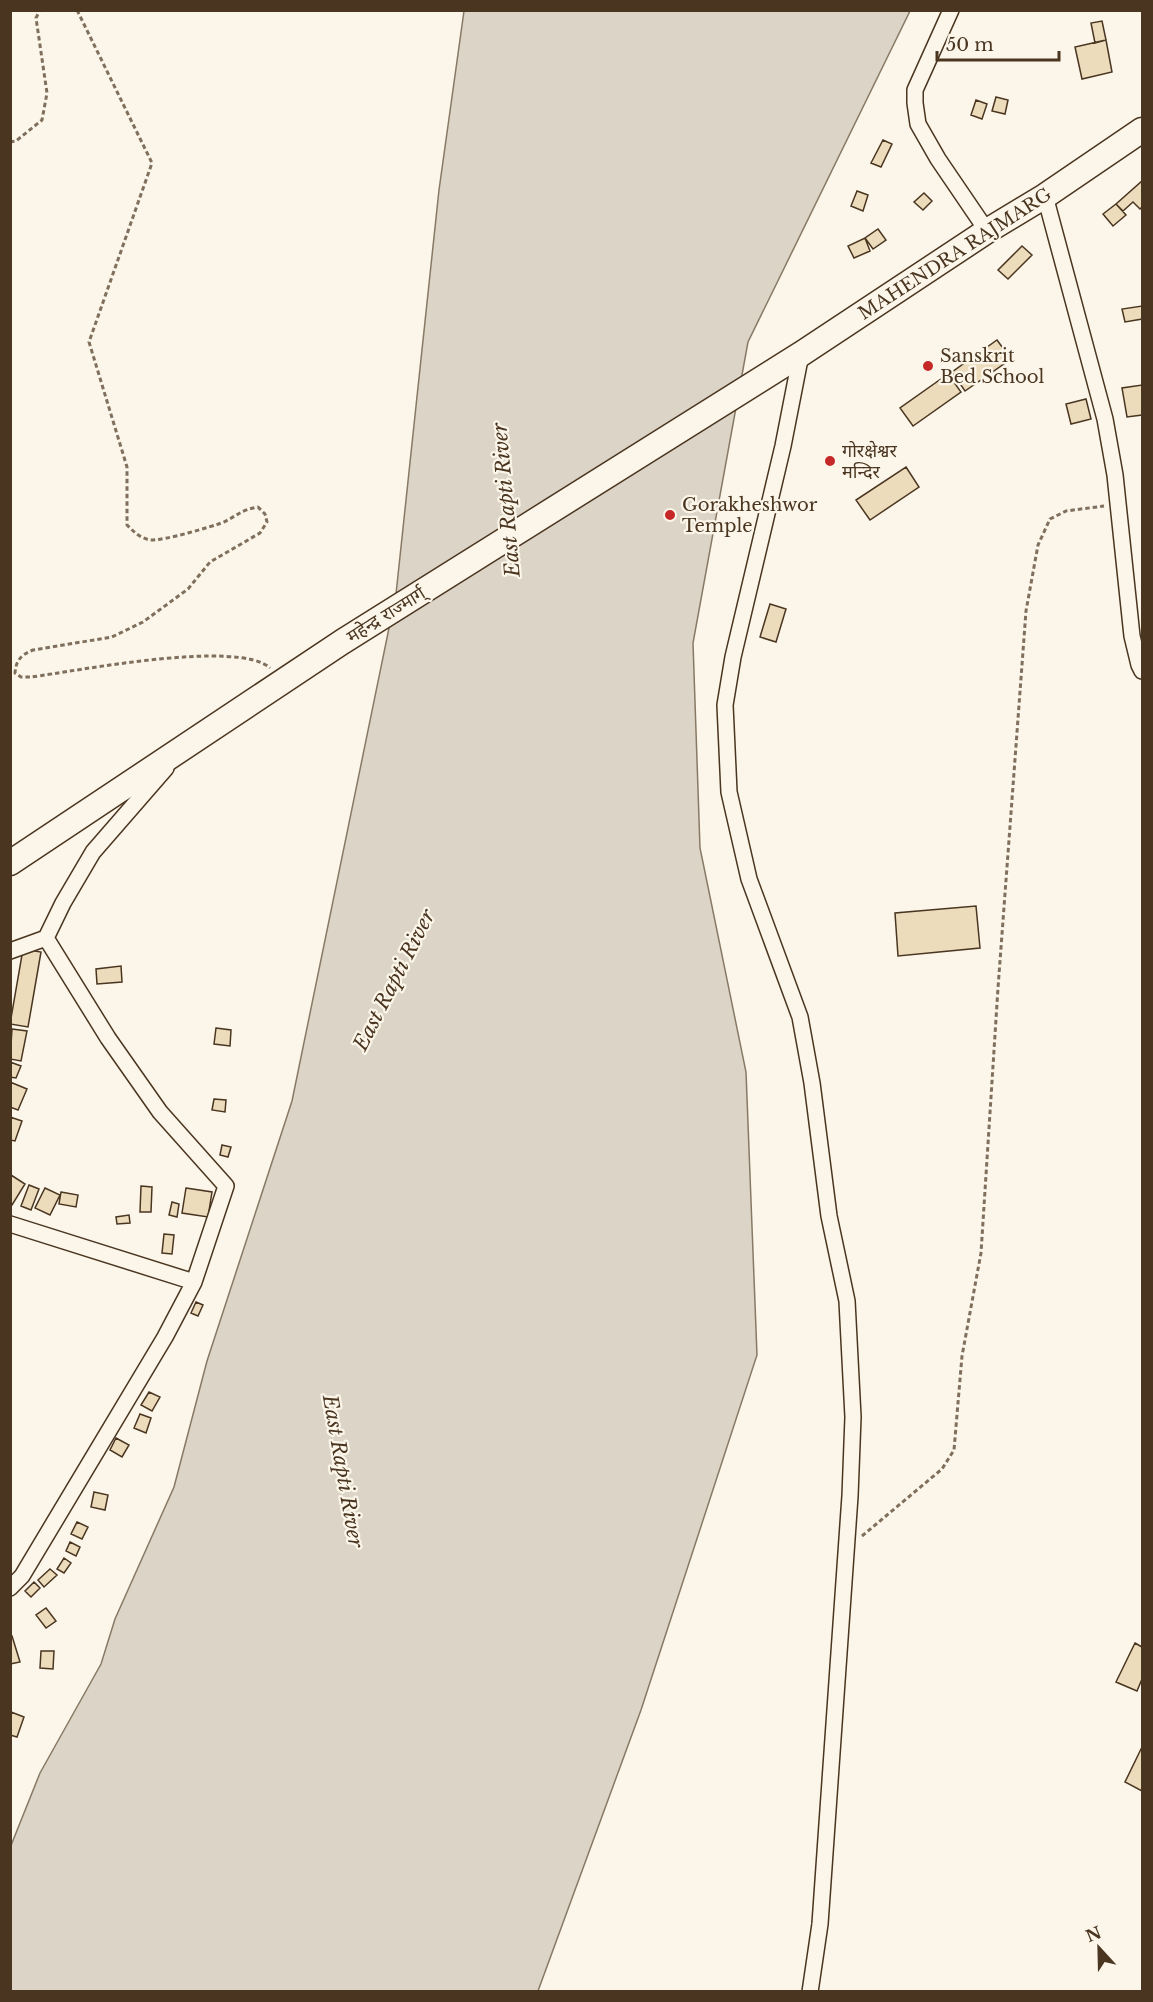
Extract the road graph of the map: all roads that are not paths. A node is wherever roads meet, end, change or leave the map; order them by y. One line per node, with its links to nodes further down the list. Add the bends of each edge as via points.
1 (951, 10): 4 (street, via 915,90 918,124)
2 (1143, 130): 3 (highway, MAHENDRA RAJMARG)
3 (1045, 196): 4 (highway, MAHENDRA RAJMARG); 7 (street, via 1105,419 1132,636)
4 (987, 231): 5 (highway, MAHENDRA RAJMARG)
5 (801, 354): 6 (highway, MAHENDRA RAJMARG); 15 (street, via 725,705 729,792 749,879 800,1017 829,1216 847,1301 853,1417 850,1496 820,1924)
6 (766, 376): 8 (highway, महेन्द्र राज्मार्ग्, via 342,642)
7 (1143, 670)
8 (179, 752): 9 (highway, महेन्द्र राज्मार्ग्); 10 (street, via 93,852)
9 (10, 863)
10 (46, 938): 11 (street); 13 (street, via 160,1112 226,1186)
11 (10, 951)
12 (10, 1224): 13 (street)
13 (194, 1282): 14 (street, via 22,1576)
14 (10, 1588)
15 (810, 1992)

